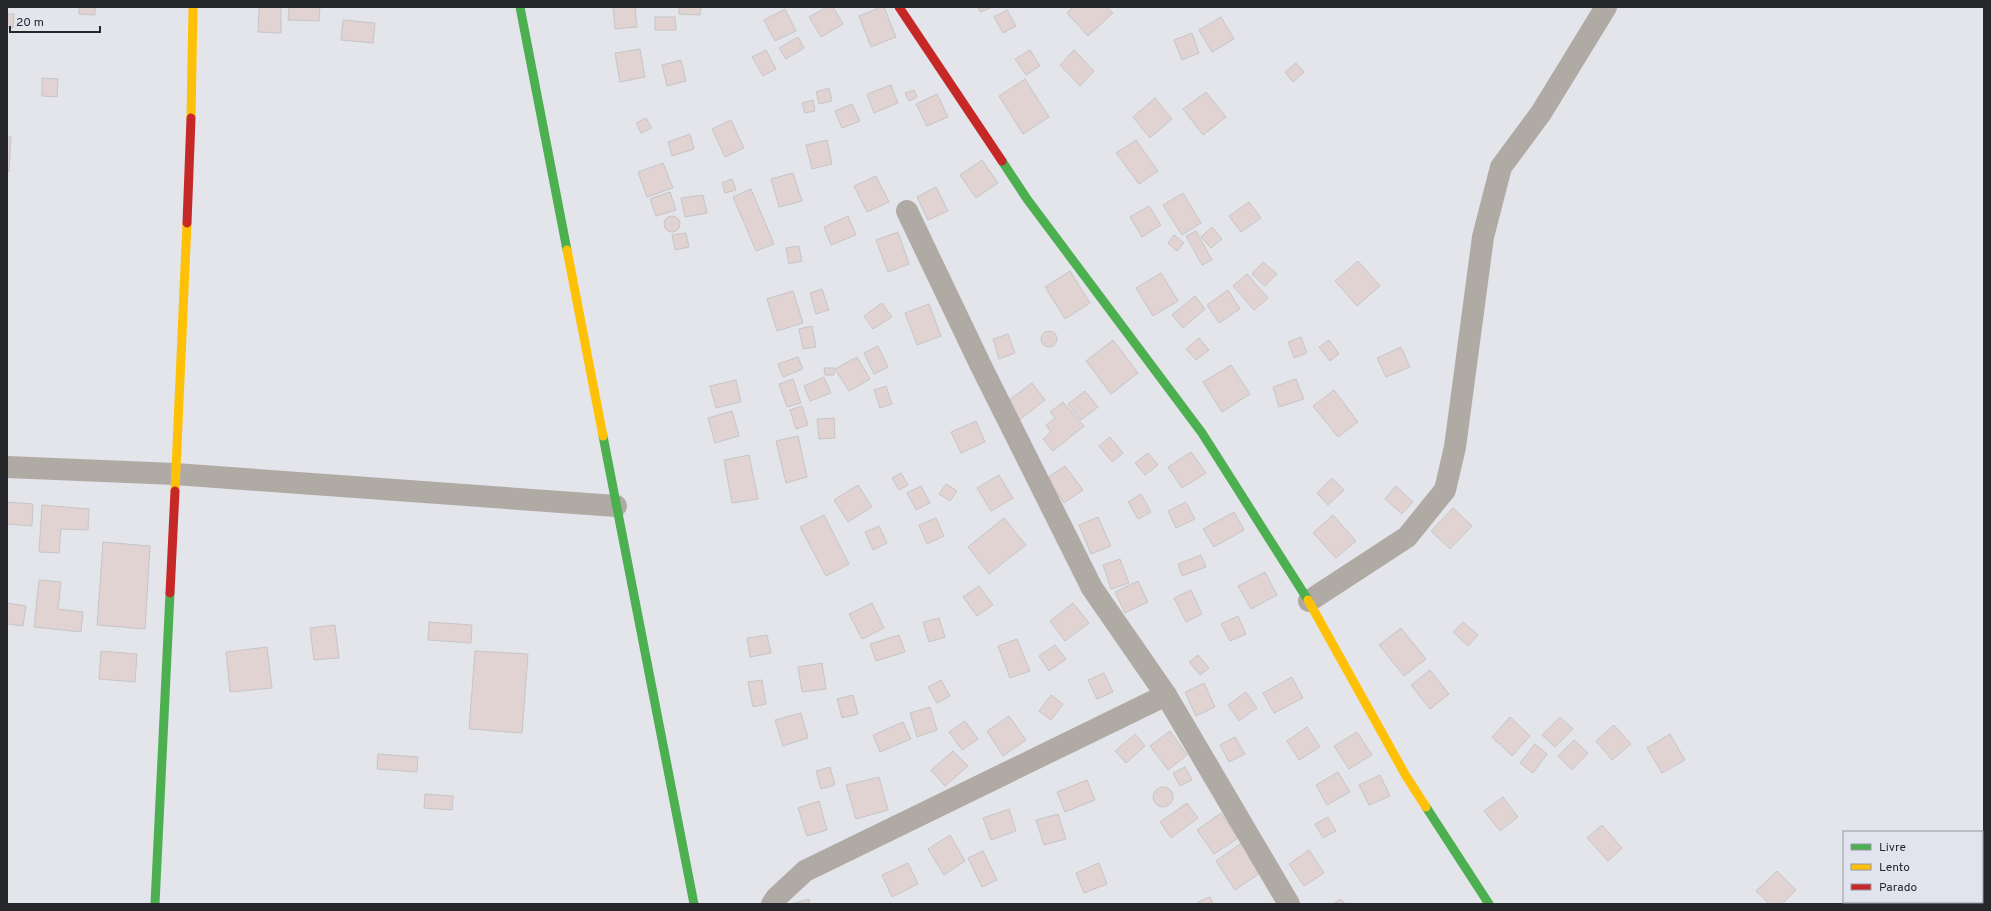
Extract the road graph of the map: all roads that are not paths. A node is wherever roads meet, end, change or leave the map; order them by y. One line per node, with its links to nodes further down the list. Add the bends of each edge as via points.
1 (194, 7): 7 (street)
2 (520, 7): 8 (street)
3 (899, 7): 9 (street, via 1027,199 1202,433)
4 (1606, 7): 9 (street, via 1541,113 1501,166 1482,237 1455,447 1445,490 1407,537)
5 (908, 210): 10 (street, via 981,366 1092,588)
6 (7, 467): 7 (street)
7 (175, 474): 8 (street); 11 (street)
8 (616, 506): 12 (street)
9 (1309, 601): 15 (street, via 1406,776)
10 (1166, 695): 13 (street, via 805,871); 14 (street)
11 (156, 904)
12 (694, 904)
13 (772, 904)
14 (1288, 904)
15 (1488, 904)

